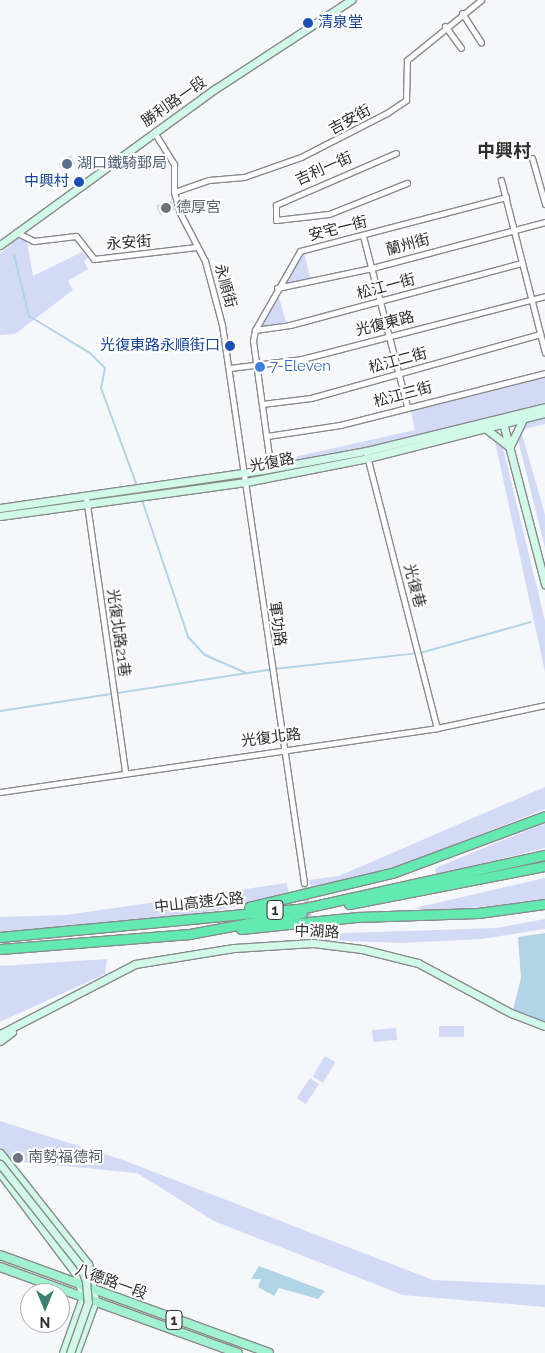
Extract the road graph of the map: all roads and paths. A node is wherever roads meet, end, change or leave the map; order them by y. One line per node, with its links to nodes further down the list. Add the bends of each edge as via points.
1 (351, 0): 7 (street, 勝利路一段)
2 (481, 0): 3 (street, 吉安街)
3 (462, 13): 4 (street, 吉安街); 5 (street)
4 (445, 26): 6 (street); 12 (street, 吉安街, via 407,60 406,100 387,113 301,157 244,177 208,180)
5 (481, 42)
6 (461, 48)
7 (154, 132): 12 (street, 永順街, via 174,164); 17 (street, 勝利路一段)
8 (396, 153): 11 (street, 吉利一街, via 276,205 276,220 329,214)
9 (532, 158): 14 (street)
10 (501, 180): 13 (street)
11 (407, 183)
12 (174, 192): 20 (street, 永順街)
13 (506, 196): 16 (street); 18 (street, 安宅一街)
14 (545, 204)
15 (545, 222): 16 (street, 蘭州街)
16 (514, 228): 21 (street); 22 (street, 蘭州街)
17 (16, 232): 19 (street, 勝利路一段); 20 (street, 永安街, via 34,242 76,236 94,259)
18 (363, 236): 22 (street); 23 (street, 安宅一街, via 300,251)
19 (0, 245)
20 (196, 248): 32 (street, 永順街, via 212,280)
21 (522, 263): 25 (street); 26 (street, 松江一街)
22 (372, 268): 23 (street, 蘭州街); 26 (street)
23 (278, 288): 27 (street, 安宅一街)
24 (545, 296): 25 (street, 光復東路)
25 (532, 300): 28 (street); 29 (street, 光復東路)
26 (382, 301): 27 (street, 松江一街); 29 (street)
27 (255, 330): 31 (street)
28 (540, 334): 30 (street); 33 (street, 松江二街)
29 (390, 335): 31 (street, 光復東路, via 302,359); 33 (street)
30 (545, 352)
31 (256, 365): 32 (street, 光復東路); 35 (street)
32 (230, 368): 46 (street, 軍功路)
33 (400, 373): 35 (street, 松江二街, via 311,398); 36 (street)
34 (545, 374): 36 (street, 松江三街)
35 (262, 404): 42 (street)
36 (407, 406): 42 (street, 松江三街, via 324,428)
37 (545, 407): 40 (street, 光復路)
38 (545, 413): 39 (street, 光復路)
39 (523, 418): 40 (street, 光復路); 43 (street)
40 (502, 420): 41 (street, 光復路); 43 (street); 44 (street, 光復路)
41 (485, 428): 43 (street); 44 (street, 光復路)
42 (267, 436): 45 (street)
43 (510, 447): 52 (street)
44 (367, 455): 46 (street, 光復路); 47 (street, 光復路); 54 (street, 光復巷)
45 (269, 456)
46 (245, 474): 47 (street, 軍功路); 48 (street, 光復路)
47 (246, 482): 49 (street, 光復路); 55 (street, 軍功路)
48 (86, 497): 49 (street, 光復北路21巷); 50 (street, 光復路)
49 (87, 505): 51 (street, 光復路); 56 (street, 光復北路21巷)
50 (0, 508)
51 (0, 516)
52 (545, 584)
53 (545, 705): 54 (street, 光復北路)
54 (438, 728): 55 (street, 光復北路)
55 (285, 750): 56 (street, 光復北路); 61 (street, 軍功路)
56 (125, 772): 57 (street, 光復北路)
57 (0, 792)
58 (545, 816): 63 (highway, via 392,873 317,893)
59 (545, 855): 63 (highway, 中山高速公路 / 1, via 305,908)
60 (545, 866): 64 (highway, 中山高速公路 / 1)
61 (304, 883)
62 (545, 904): 64 (highway, via 478,913 358,917)
63 (210, 914): 65 (highway, 中山高速公路 / 1)
64 (189, 934): 66 (highway, 中山高速公路 / 1)
65 (0, 937)
66 (0, 949)
67 (22, 1025): 68 (street, 中湖路, via 135,964 234,948 313,943 362,949 418,963 511,1013); 69 (street, 中湖路); 70 (street)
68 (545, 1026)
69 (0, 1034)
70 (0, 1041)
71 (0, 1153): 77 (street, via 88,1264)
72 (0, 1164): 82 (street, bridge, via 74,1258 86,1281 88,1302)
73 (0, 1173): 76 (street, via 76,1275)
74 (0, 1255): 76 (main road, 八德路一段 / 1)
75 (0, 1267): 78 (main road, 八德路一段 / 1)
76 (80, 1285): 77 (main road, 八德路一段 / 1); 78 (street)
77 (96, 1291): 79 (street); 80 (main road, 八德路一段 / 1)
78 (83, 1297): 79 (main road, 八德路一段 / 1); 81 (street)
79 (95, 1301): 83 (street); 84 (main road, 八德路一段 / 1)
80 (249, 1350): 85 (main road, 八德路一段 / 1)
81 (63, 1353)
82 (70, 1353)
83 (76, 1353)
84 (238, 1353)
85 (269, 1353)

